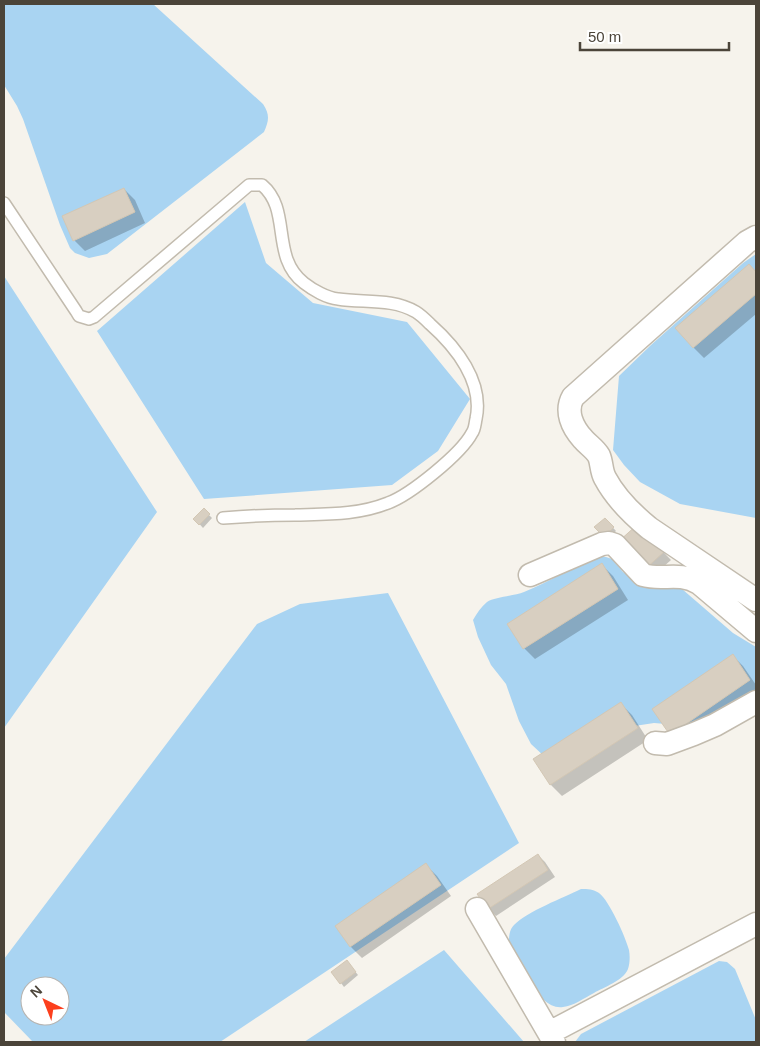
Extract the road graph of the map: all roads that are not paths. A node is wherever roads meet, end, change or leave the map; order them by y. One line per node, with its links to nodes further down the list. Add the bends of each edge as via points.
1 (4, 203): 3 (lane, via 76,311 89,319 242,191 250,185 262,185 277,206 283,249 294,274 305,284 336,299 382,302 416,312 455,350 466,367 477,396 473,432 464,445 411,490 390,503 348,514)
2 (756, 237): 5 (street, via 573,397 569,414 574,427 599,457 604,478 636,518)
3 (223, 518)
4 (530, 574): 6 (street, via 609,543 615,545 643,575 688,577 699,583)
5 (756, 600)
6 (756, 631)
7 (756, 702): 8 (street, via 694,734 667,744)
8 (655, 743)
9 (477, 910): 11 (street)
10 (756, 924): 11 (street)
11 (551, 1038)

